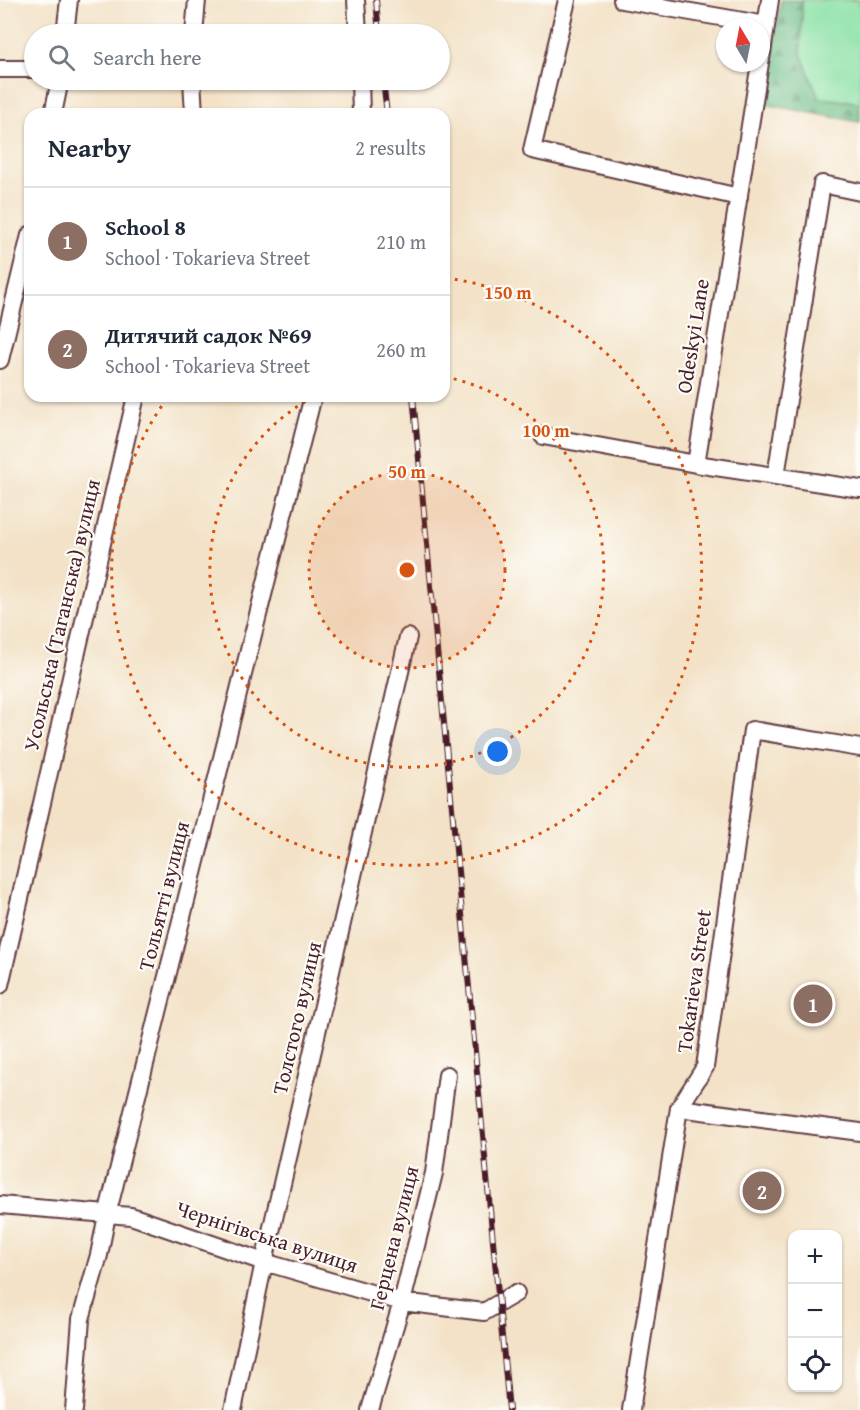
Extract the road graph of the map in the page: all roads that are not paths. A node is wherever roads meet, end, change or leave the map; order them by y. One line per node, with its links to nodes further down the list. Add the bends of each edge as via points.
1 (69, 0): 9 (street)
2 (197, 0): 10 (street)
3 (356, 0): 11 (street)
4 (567, 0): 22 (street, via 532,150)
5 (622, 0): 7 (street)
6 (770, 0): 8 (street, Odeskyi Lane)
7 (726, 18)
8 (767, 18)
9 (66, 24)
10 (195, 24)
11 (357, 24)
12 (0, 69): 13 (street)
13 (24, 69)
14 (759, 72): 22 (street, Odeskyi Lane)
15 (58, 90): 18 (street)
16 (193, 90): 19 (street)
17 (361, 90): 20 (street)
18 (54, 108)
19 (194, 108)
20 (362, 108)
21 (860, 192): 29 (street, via 822,184)
22 (739, 196): 28 (street, Odeskyi Lane)
23 (24, 260): 24 (street)
24 (0, 360)
25 (135, 402): 33 (street, Усольська (Таганська) вулиця)
26 (311, 402): 38 (street, Тольятті вулиця)
27 (543, 436): 28 (street)
28 (696, 464): 29 (street)
29 (776, 476): 30 (street)
30 (860, 489)
31 (408, 637): 39 (street, Толстого вулиця)
32 (860, 748): 35 (street, Tokarieva Street, via 752,730 705,1067)
33 (0, 985)
34 (447, 1075): 41 (street, Герцена вулиця, via 434,1173)
35 (680, 1108): 36 (street); 45 (street, Tokarieva Street)
36 (860, 1132)
37 (0, 1205): 38 (street, Чернігівська вулиця)
38 (107, 1215): 39 (street, Чернігівська вулиця, via 131,1216); 42 (street, Тольятті вулиця, via 81,1319)
39 (264, 1262): 41 (street, Чернігівська вулиця); 43 (street, Толстого вулиця)
40 (516, 1293): 41 (street, Чернігівська вулиця, via 484,1312)
41 (402, 1302): 44 (street, Герцена вулиця)
42 (74, 1410)
43 (233, 1410)
44 (370, 1410)
45 (632, 1410)

